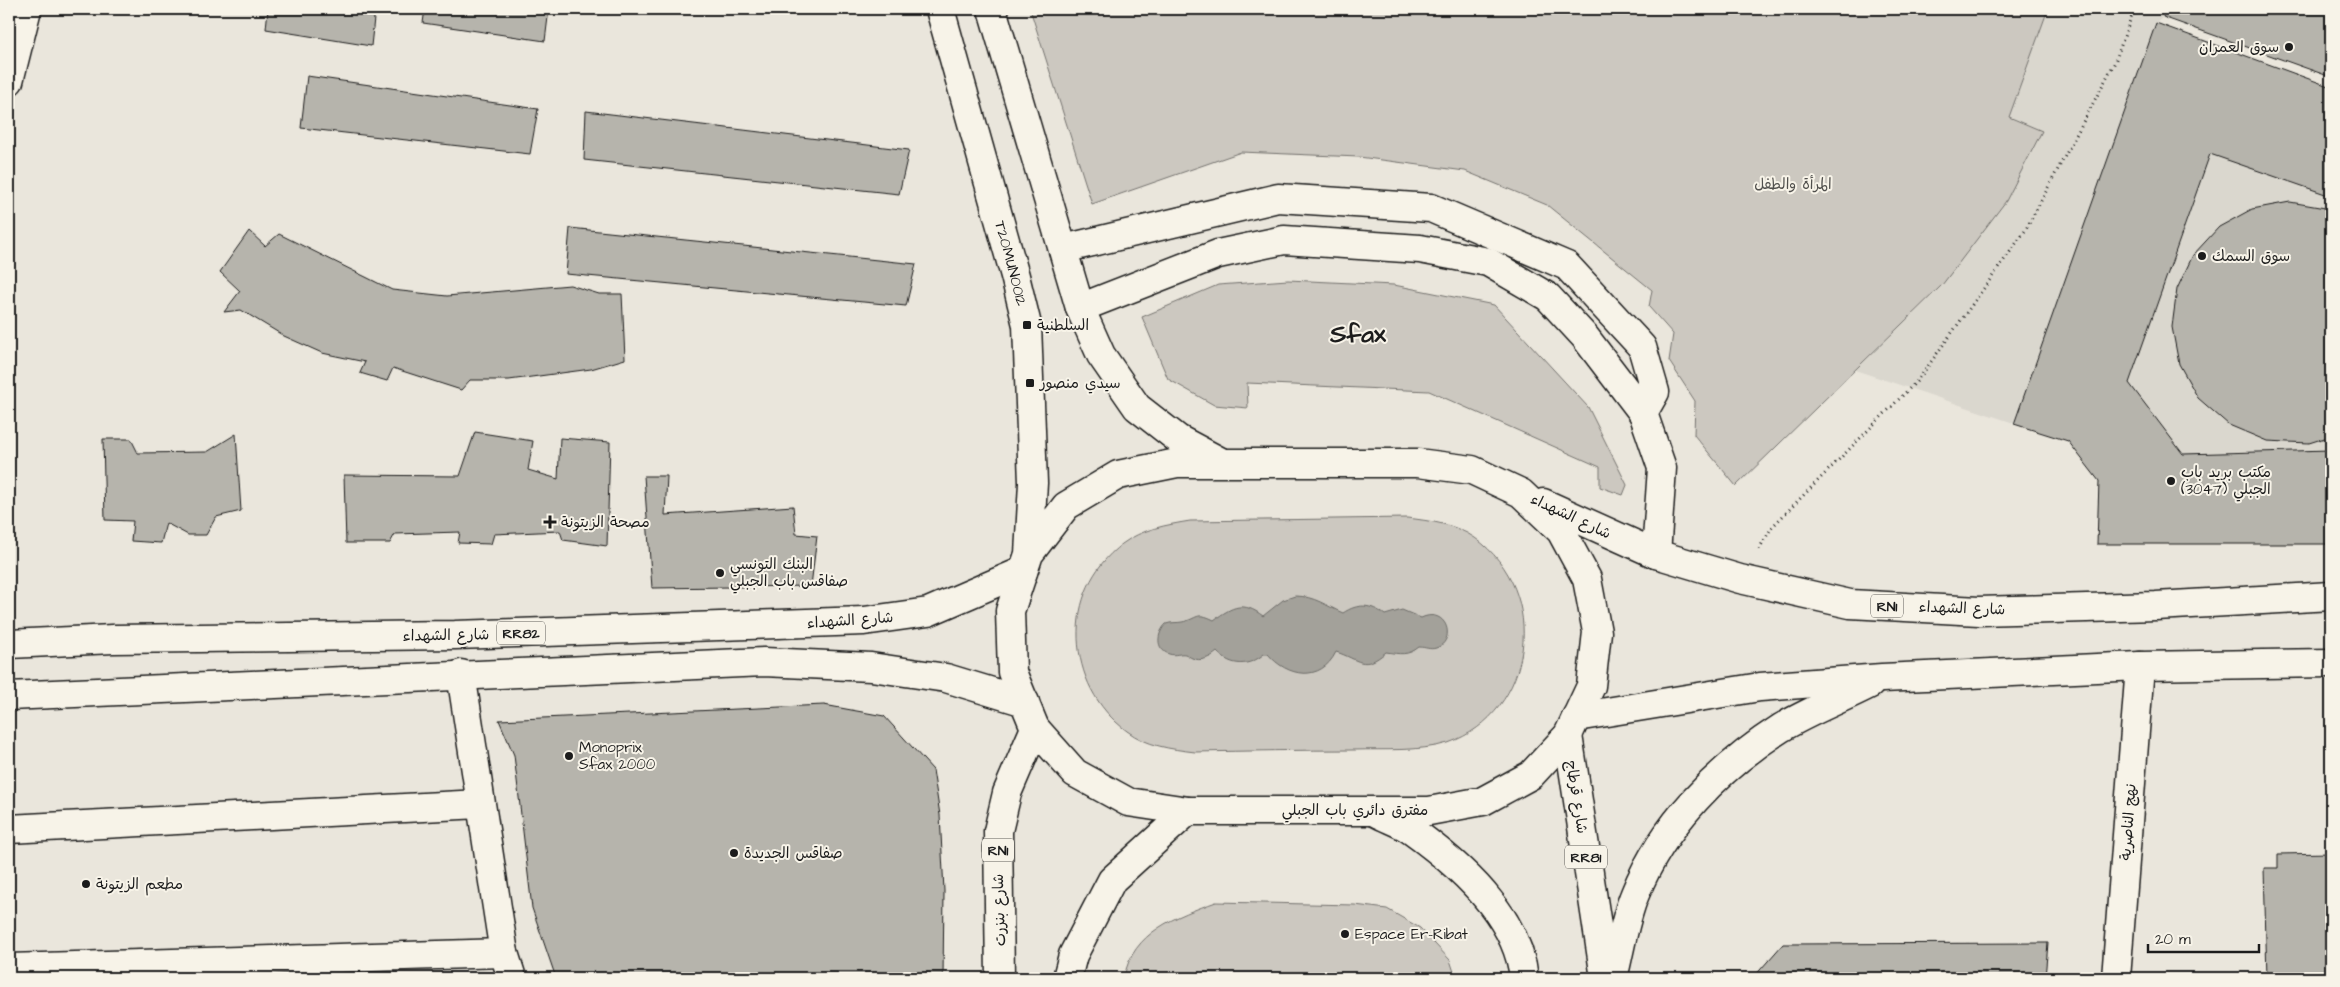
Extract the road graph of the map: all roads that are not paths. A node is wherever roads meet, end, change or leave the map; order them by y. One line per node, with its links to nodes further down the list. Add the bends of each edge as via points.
1 (27, 9): 4 (main road)
2 (940, 9): 11 (main road, T20MUN0012, via 1027,325 1033,482)
3 (992, 9): 5 (main road)
4 (9, 81)
5 (1063, 249): 6 (main road); 7 (main road, via 1278,198 1431,208 1567,266 1642,348 1655,392)
6 (1080, 308): 7 (main road, via 1218,254 1284,240 1420,249 1488,262 1548,297 1585,337); 8 (main road, via 1101,355 1137,407 1178,438)
7 (1643, 412): 10 (main road, via 1662,468)
8 (1222, 462): 9 (main road, مفترق دائري باب الجبلي, via 1418,462 1472,470); 11 (main road, مفترق دائري باب الجبلي, via 1177,463 1118,474 1066,506)
9 (1522, 493): 10 (main road, شارع الشهداء / RN1); 20 (main road, مفترق دائري باب الجبلي, via 1561,531 1588,579 1597,632 1591,686)
10 (1656, 554): 12 (main road, شارع الشهداء / RN1, via 1740,579 1850,604 1979,610 2156,606)
11 (1026, 562): 13 (main road, شارع الشهداء / RR82, via 928,612 864,621 465,635 113,638); 19 (main road, مفترق دائري باب الجبلي, via 1010,611 1012,672)
12 (2331, 596)
13 (9, 644)
14 (2331, 663): 15 (main road)
15 (2140, 666): 17 (main road); 34 (main road, نهج الناصرية)
16 (461, 674): 18 (main road); 19 (main road, via 764,662 871,667 946,678); 22 (main road)
17 (1882, 678): 20 (main road, via 1760,688); 33 (main road, via 1783,727 1740,757 1686,809 1654,856 1634,894)
18 (9, 696)
19 (1025, 702): 21 (main road, مفترق دائري باب الجبلي)
20 (1572, 726): 24 (main road, مفترق دائري باب الجبلي, via 1530,775 1483,801 1429,811); 32 (main road, شارع قرطاج / RR81)
21 (1035, 728): 23 (main road, مفترق دائري باب الجبلي, via 1075,773 1128,802); 29 (main road, شارع بنزرت / RN1, via 1007,793 998,831)
22 (480, 804): 25 (main road); 26 (main road)
23 (1188, 811): 24 (main road, مفترق دائري باب الجبلي); 30 (main road, via 1112,880 1072,956)
24 (1371, 811): 31 (main road, via 1410,829 1453,864 1497,909 1522,960)
25 (9, 830)
26 (504, 953): 27 (main road); 28 (main road)
27 (9, 968)
28 (512, 978)
29 (1000, 978)
30 (1067, 978)
31 (1524, 978)
32 (1605, 978)
33 (1613, 978)
34 (2116, 978)

